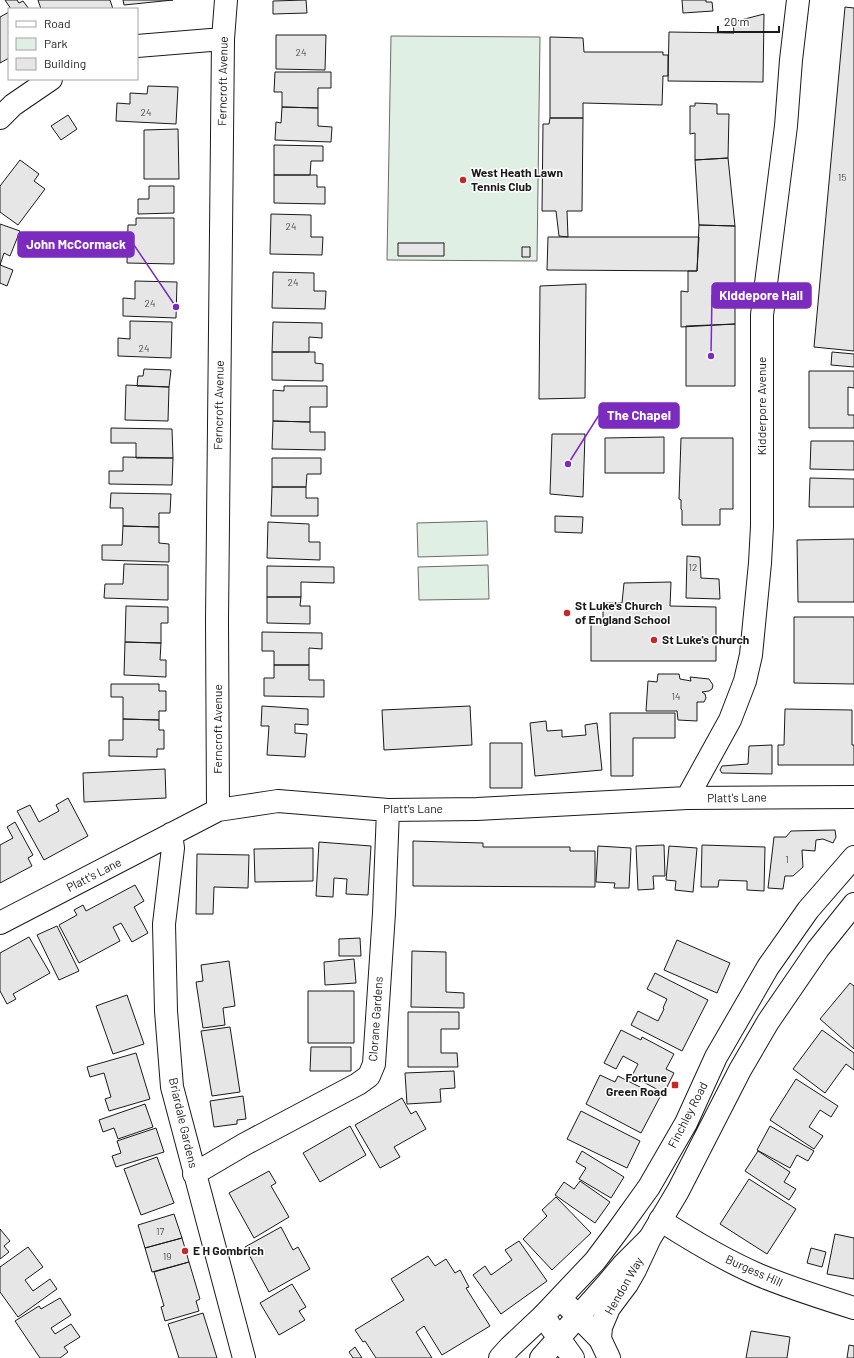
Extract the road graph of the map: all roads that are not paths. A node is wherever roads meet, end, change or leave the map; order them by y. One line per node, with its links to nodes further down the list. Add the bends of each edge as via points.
1 (226, 0): 3 (main road, Ferncroft Avenue)
2 (798, 0): 8 (main road, Kidderpore Avenue, via 786,126 762,315 762,526 751,655 745,681 730,720)
3 (223, 39): 4 (main road); 9 (main road, Ferncroft Avenue, via 217,620)
4 (138, 46)
5 (50, 80): 6 (main road, via 13,105)
6 (0, 118)
7 (854, 797): 8 (main road, Platt's Lane)
8 (687, 798): 10 (main road, Platt's Lane, via 477,809)
9 (218, 810): 10 (main road, Platt's Lane, via 278,801); 11 (main road, Platt's Lane)
10 (388, 810): 15 (main road, Clorane Gardens, via 374,1064 369,1076)
11 (171, 834): 14 (main road, Platt's Lane); 15 (main road, Briardale Gardens, via 173,848 164,924 166,1011 172,1087)
12 (854, 857): 17 (main road, Finchley Road, via 808,910 768,967 716,1057 686,1123 649,1187 595,1260)
13 (854, 904): 16 (main road, via 818,949 768,1022)
14 (0, 923)
15 (194, 1174): 23 (main road, Briardale Gardens)
16 (655, 1229): 18 (main road, Burgess Hill, via 759,1275); 20 (main road); 22 (main road, Hendon Way, via 635,1270 610,1308 601,1327)
17 (560, 1298): 19 (main road, Finchley Road); 20 (main road)
18 (854, 1308)
19 (543, 1316): 21 (main road); 24 (main road, Finchley Road)
20 (579, 1316): 21 (main road); 22 (main road)
21 (559, 1338): 25 (main road); 26 (main road)
22 (600, 1338): 27 (main road)
23 (244, 1358)
24 (500, 1358)
25 (541, 1358)
26 (573, 1358)
27 (609, 1358)

